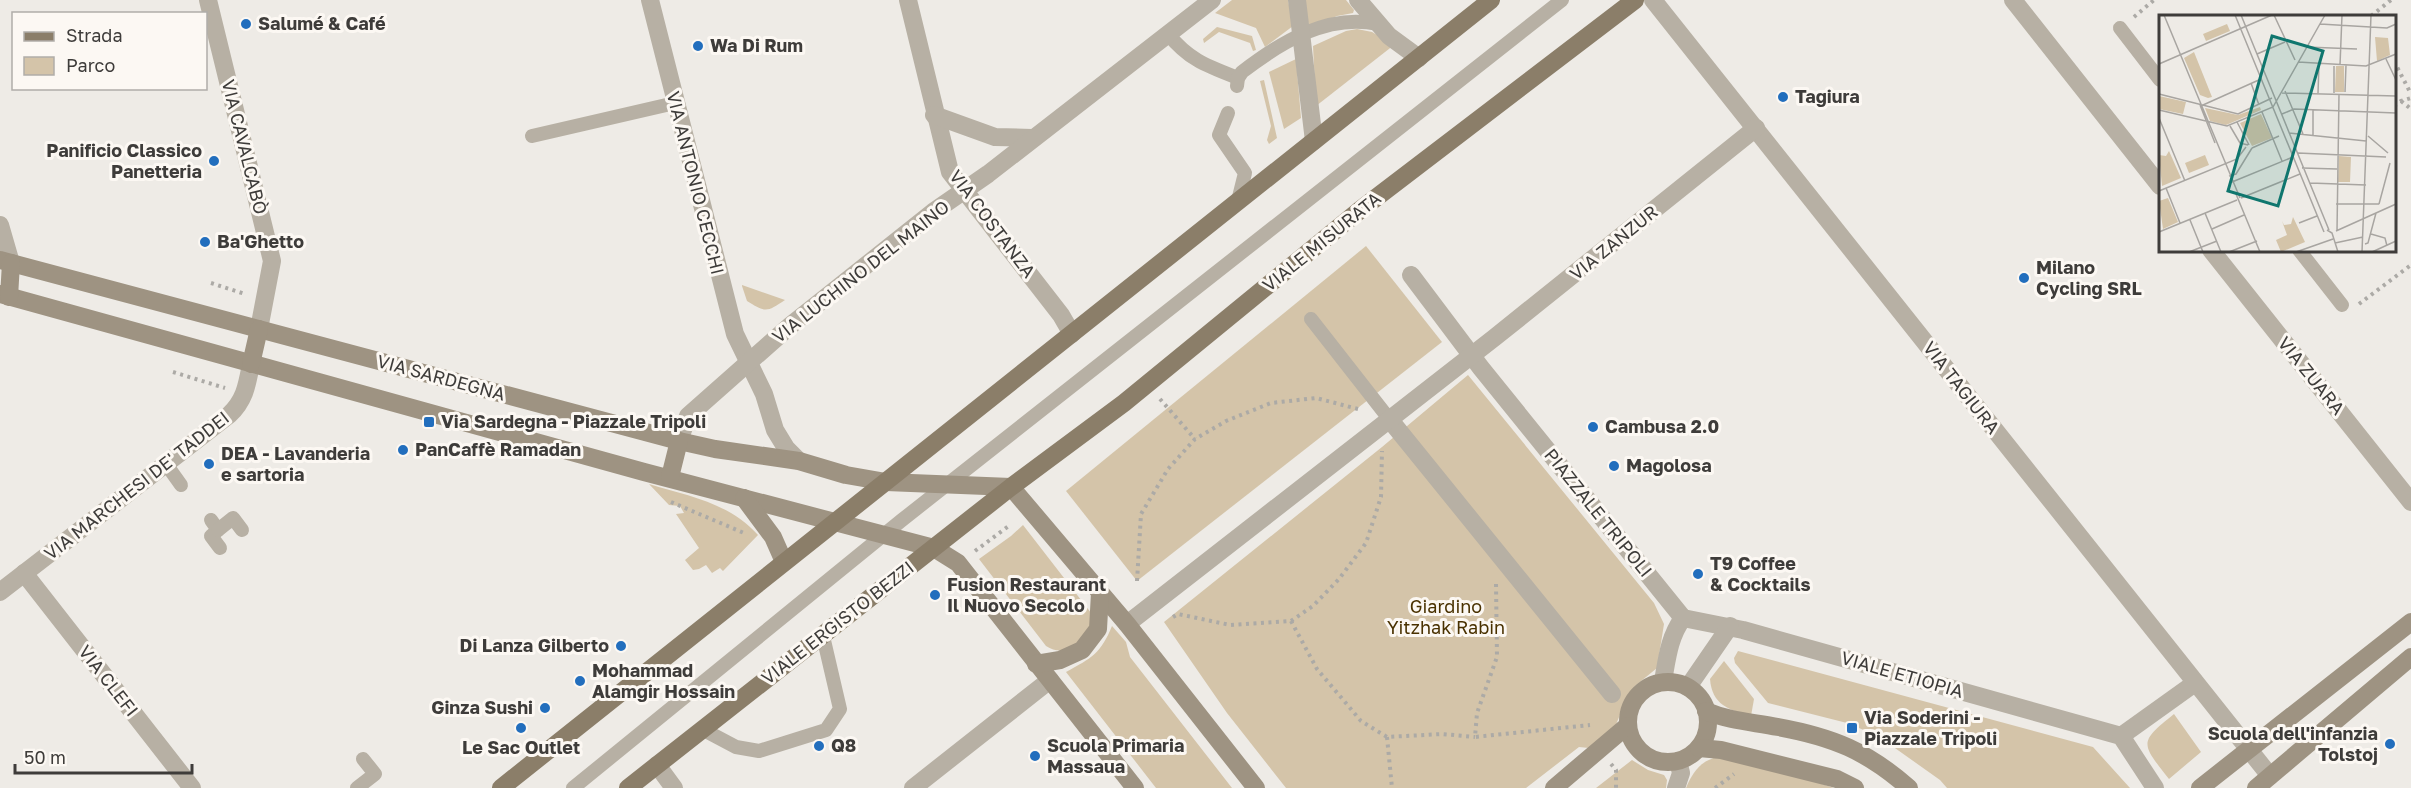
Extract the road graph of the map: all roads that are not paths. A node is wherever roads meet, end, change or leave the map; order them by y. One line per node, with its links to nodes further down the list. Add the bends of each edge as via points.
1 (208, 0): 36 (street, VIA CAVALCABÒ, via 272,261)
2 (650, 0): 18 (street, VIA ANTONIO CECCHI)
3 (908, 0): 20 (street, VIA COSTANZA)
4 (1212, 0): 14 (street, VIA LUCHINO DEL MAINO)
5 (1297, 0): 15 (street)
6 (1358, 0): 12 (street)
7 (1491, 0): 16 (main road)
8 (1562, 0): 47 (lane)
9 (1635, 0): 49 (main road, VIALE MISURATA, via 1360,210 1147,384)
10 (1653, 0): 21 (street, VIA TAGIURA)
11 (2013, 0): 25 (street)
12 (1378, 24): 15 (lane, via 1336,22); 16 (street)
13 (2120, 28): 17 (lane)
14 (1168, 34): 15 (lane, via 1196,62 1237,82 1248,67); 23 (street, VIA LUCHINO DEL MAINO)
15 (1303, 34): 24 (street)
16 (1419, 58): 24 (main road)
17 (2159, 79)
18 (675, 103): 22 (lane); 39 (street, VIA ANTONIO CECCHI, via 727,309)
19 (1228, 113): 27 (lane, via 1219,135 1245,173)
20 (934, 115): 23 (street, via 995,137); 26 (street, VIA COSTANZA, via 950,172)
21 (1756, 128): 38 (street, VIA ZANZUR); 70 (street, VIA TAGIURA)
22 (532, 136)
23 (1032, 138): 26 (street, VIA LUCHINO DEL MAINO)
24 (1314, 141): 27 (main road)
25 (2159, 185)
26 (964, 192): 37 (street, VIA COSTANZA); 39 (street, VIA LUCHINO DEL MAINO, via 933,212)
27 (1237, 203): 37 (main road)
28 (0, 225): 31 (street)
29 (2213, 252): 51 (street, VIA ZUARA)
30 (2301, 252): 34 (lane)
31 (5, 262): 33 (main road); 36 (main road, VIA SARDEGNA)
32 (1411, 275): 38 (street, PIAZZALE TRIPOLI)
33 (5, 296): 40 (main road, VIA SARDEGNA)
34 (2342, 304)
35 (1311, 319): 41 (lane)
36 (259, 329): 40 (main road); 42 (main road, VIA SARDEGNA)
37 (1072, 334): 46 (main road)
38 (1471, 356): 41 (street); 61 (street, PIAZZALE TRIPOLI)
39 (748, 363): 42 (street, via 688,416); 43 (street, VIA ANTONIO CECCHI, via 764,394 775,430)
40 (251, 364): 44 (street, VIA MARCHESI DE' TADDEI, via 246,394 238,407); 45 (main road, VIA SARDEGNA)
41 (1390, 420): 63 (street); 72 (street)
42 (679, 441): 43 (main road, VIA SARDEGNA); 45 (main road)
43 (799, 461): 46 (main road, VIA SARDEGNA)
44 (166, 464): 48 (lane); 58 (street, VIA MARCHESI DE' TADDEI)
45 (670, 477): 50 (main road, VIA SARDEGNA)
46 (886, 482): 47 (main road); 52 (main road)
47 (948, 484): 49 (main road); 54 (lane)
48 (182, 485)
49 (1011, 487): 56 (main road); 60 (main road)
50 (744, 498): 52 (main road, VIA SARDEGNA); 57 (main road, via 773,537)
51 (2411, 502)
52 (835, 522): 54 (main road); 57 (main road)
53 (242, 530): 55 (lane, via 233,518 214,525 211,536)
54 (884, 534): 56 (main road); 86 (lane, VIALE ERGISTO BEZZI)
55 (220, 548)
56 (934, 548): 65 (main road, VIALE ERGISTO BEZZI); 67 (main road, via 958,563)
57 (784, 562): 85 (main road)
58 (24, 573): 59 (street, VIA MARCHESI DE' TADDEI); 83 (street, VIA CLEFI)
59 (0, 592)
60 (1100, 593): 63 (main road); 67 (main road, via 1098,629 1082,650 1060,660)
61 (1683, 618): 64 (street, VIALE ETIOPIA); 69 (street, via 1669,646)
62 (2411, 622): 78 (main road)
63 (1127, 624): 91 (main road)
64 (1730, 626): 71 (street); 76 (street, VIALE ETIOPIA)
65 (823, 636): 75 (main road, VIALE ERGISTO BEZZI); 75 (lane, via 840,709 826,730 759,751 736,747)
66 (2411, 657): 82 (main road)
67 (1036, 664): 68 (main road)
68 (1050, 680): 89 (street); 90 (main road)
69 (1663, 681): 71 (main road); 74 (main road, via 1636,696)
70 (2195, 683): 76 (street); 78 (street, VIA TAGIURA)
71 (1688, 687): 73 (main road)
72 (1612, 694)
73 (1706, 711): 77 (main road, via 1708,725); 95 (main road, via 1720,717 1809,732 1845,744 1883,765)
74 (1628, 726): 80 (main road, via 1632,740 1645,755 1658,761); 92 (main road)
75 (702, 729): 81 (main road, VIALE ERGISTO BEZZI)
76 (2121, 736): 96 (street)
77 (1699, 748): 80 (main road); 94 (main road, via 1838,779)
78 (2249, 750): 82 (street, VIA TAGIURA); 97 (main road)
79 (363, 759): 84 (lane, via 375,774)
80 (1678, 761): 93 (street, via 1681,773)
81 (657, 765): 87 (main road, VIALE ERGISTO BEZZI); 88 (street)
82 (2270, 776): 98 (main road)
83 (192, 788)
84 (357, 788)
85 (501, 788)
86 (573, 788)
87 (628, 788)
88 (674, 788)
89 (913, 788)
90 (1135, 788)
91 (1256, 788)
92 (1554, 788)
93 (1676, 788)
94 (1855, 788)
95 (1909, 788)
96 (2156, 788)
97 (2200, 788)
98 (2256, 788)

